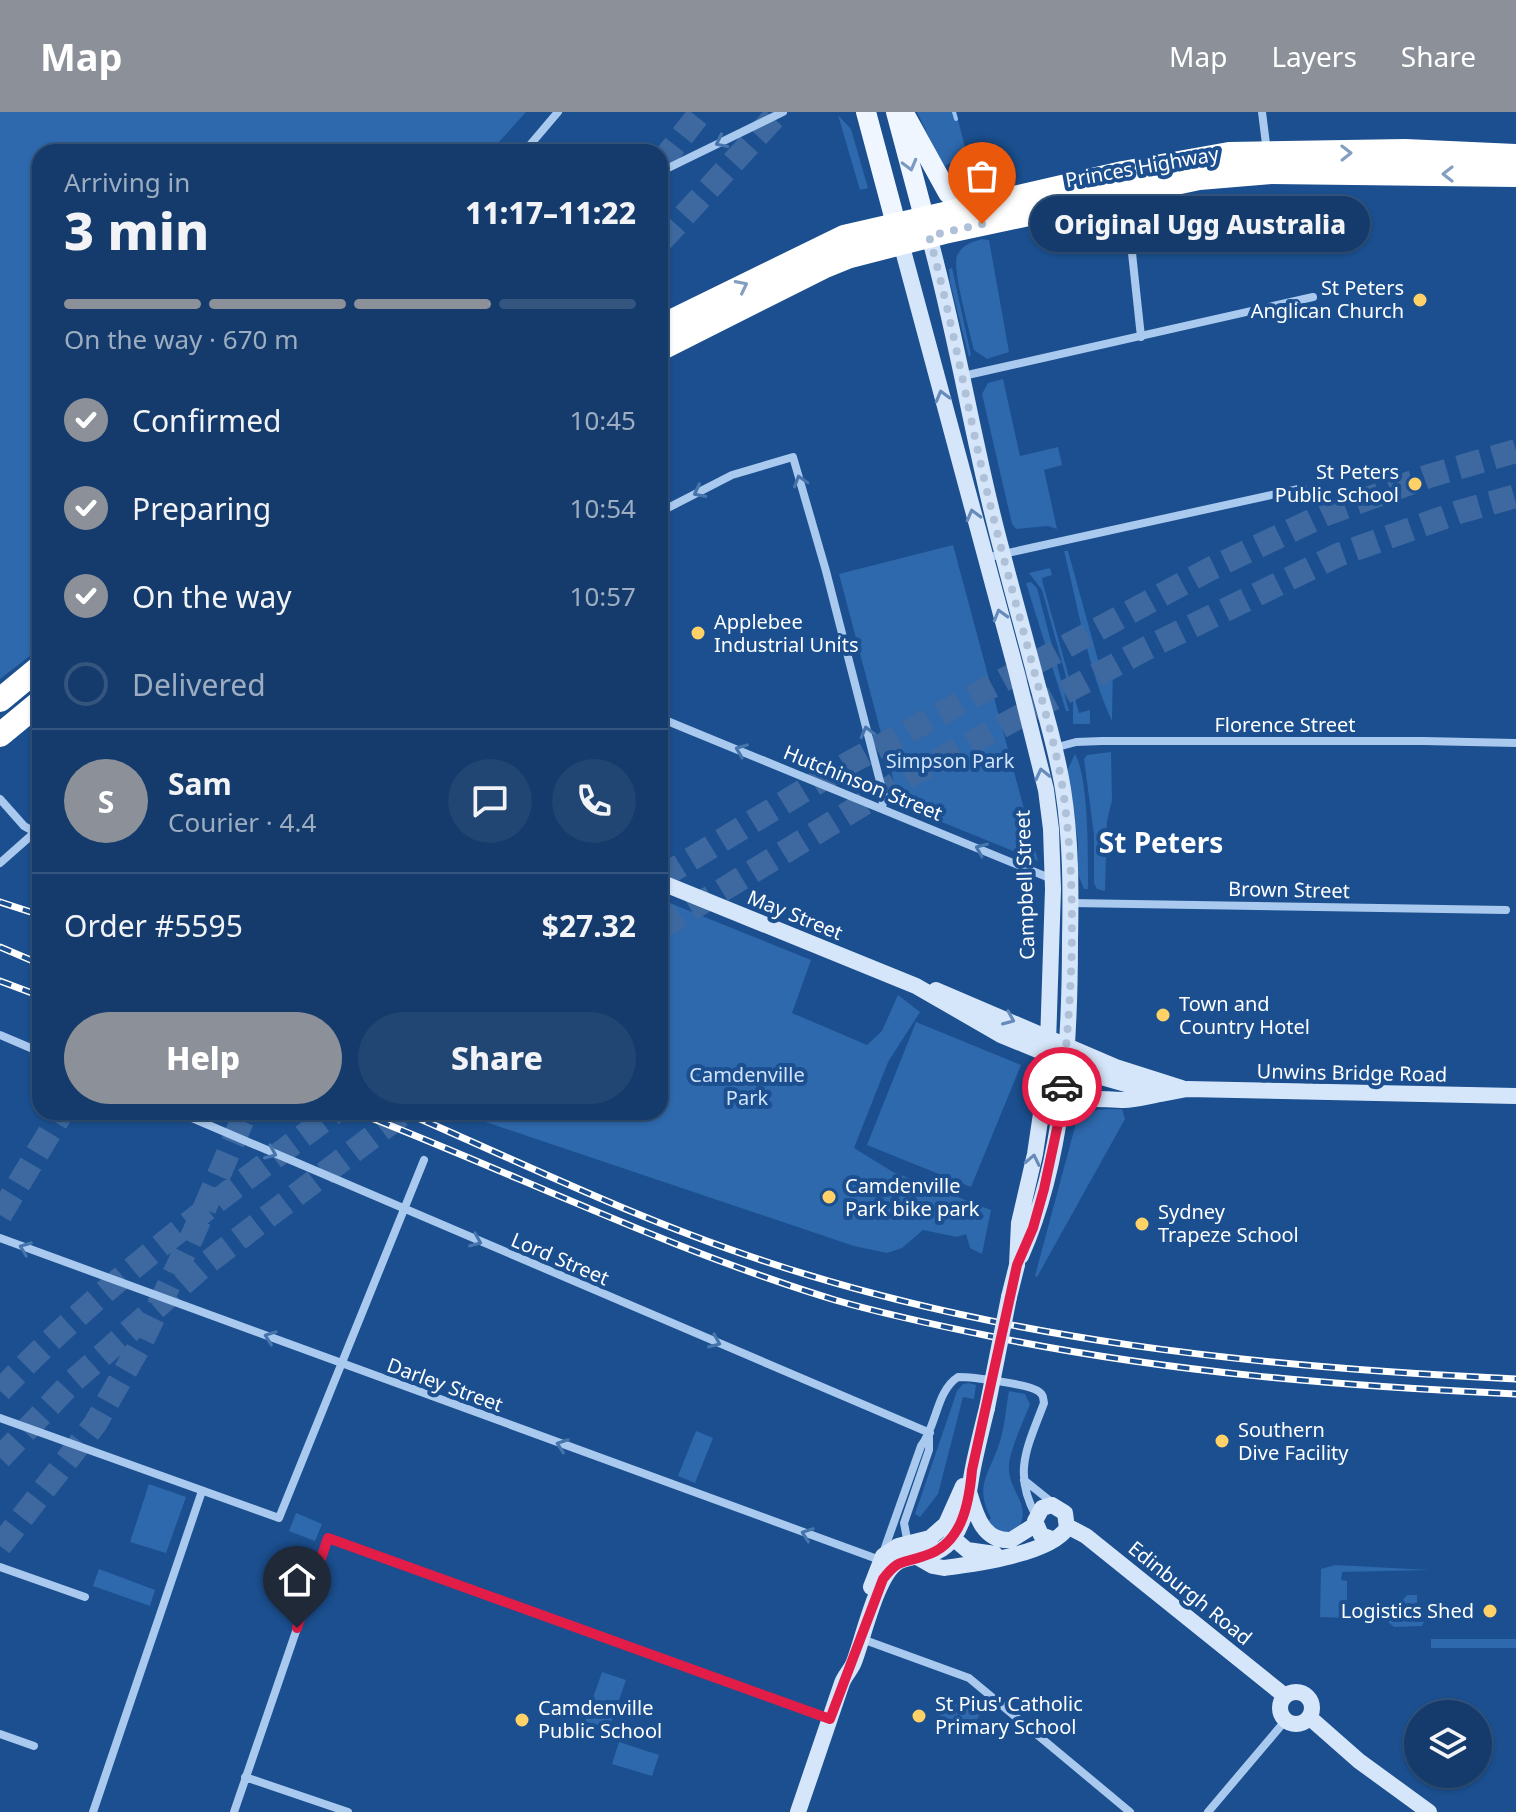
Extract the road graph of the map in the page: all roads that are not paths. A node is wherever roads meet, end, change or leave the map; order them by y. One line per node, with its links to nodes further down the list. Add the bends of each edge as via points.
1 (558, 112): 7 (street)
2 (783, 112): 10 (street, one-way to 10)
3 (866, 112): 15 (main road)
4 (896, 112): 14 (main road, one-way to 14)
5 (903, 112): 13 (main road, via 948,193)
6 (1262, 112): 9 (street)
7 (531, 144)
8 (1516, 156): 9 (highway, Princes Highway, one-way to 8, via 1405,151)
9 (1269, 163): 11 (highway, Princes Highway, one-way to 9); 12 (highway, Princes Highway); 13 (highway, Princes Highway, via 1205,157)
10 (668, 168)
11 (1516, 175)
12 (1126, 192): 14 (highway, Princes Highway); 18 (street)
13 (968, 207): 14 (highway, Princes Highway)
14 (927, 226): 15 (highway, Princes Highway); 20 (main road)
15 (899, 233): 17 (highway, Princes Highway, one-way to 15, via 831,243); 19 (highway, Princes Highway); 24 (main road, Campbell Street, one-way to 15)
16 (1313, 297): 18 (street)
17 (668, 323)
18 (1141, 337): 20 (street)
19 (668, 345)
20 (963, 376): 23 (main road)
21 (1303, 488): 23 (street)
22 (668, 508): 33 (street, one-way to 22, via 884,797 793,457 732,475)
23 (1003, 554): 24 (street); 31 (main road)
24 (985, 558): 37 (main road, Campbell Street, one-way to 24, via 1046,790)
25 (32, 674): 26 (highway)
26 (0, 700)
27 (32, 709): 29 (highway)
28 (668, 721): 33 (street, Hutchinson Street, one-way to 28)
29 (0, 735)
30 (1516, 743): 31 (street, Florence Street, via 1102,741)
31 (1054, 748): 39 (main road, via 1071,853)
32 (0, 799): 34 (street)
33 (882, 808): 37 (street, Hutchinson Street, one-way to 33)
34 (32, 831)
35 (32, 838): 36 (street)
36 (0, 863)
37 (1053, 879): 42 (main road, Campbell Street)
38 (668, 885): 42 (main road, May Street, via 916,986 1001,1035)
39 (1071, 903): 40 (street, Brown Street); 44 (main road)
40 (1506, 910)
41 (0, 1035): 43 (street)
42 (1048, 1046): 44 (main road, May Street); 53 (main road, Campbell Street, one-way to 42)
43 (32, 1049)
44 (1065, 1053): 45 (main road, Unwins Bridge Road); 46 (main road, Unwins Bridge Road, via 1125,1085); 48 (main road)
45 (1187, 1089): 46 (main road, Unwins Bridge Road); 47 (main road, Unwins Bridge Road)
46 (1161, 1094): 48 (main road, via 1125,1100 1086,1098 1070,1105)
47 (1516, 1096)
48 (1059, 1119): 53 (main road, via 1033,1228)
49 (196, 1120): 51 (street, Lord Street, one-way to 51)
50 (424, 1160): 51 (street)
51 (404, 1210): 54 (street); 56 (street, Lord Street, one-way to 56)
52 (0, 1238): 54 (street, Darley Street, one-way to 52)
53 (1017, 1265): 57 (main road, bridge)
54 (343, 1364): 59 (street, via 279,1518); 68 (street, Darley Street, one-way to 54)
55 (0, 1418): 59 (street)
56 (929, 1434): 58 (street, via 955,1379 1000,1382 1040,1393 1044,1403 1025,1457); 66 (street, via 929,1450 904,1523); 68 (street)
57 (972, 1470): 60 (main road); 64 (main road, via 959,1493)
58 (1024, 1479): 61 (street); 62 (street)
59 (202, 1491): 81 (street)
60 (970, 1495): 62 (main road, via 980,1524 996,1538 1011,1540); 64 (main road)
61 (1058, 1507): 62 (main road, via 1047,1506); 63 (main road)
62 (1035, 1521): 65 (main road, via 1041,1535)
63 (1067, 1526): 65 (main road); 74 (main road, Edinburgh Road)
64 (950, 1531): 66 (main road); 67 (main road, via 967,1550); 69 (main road, via 936,1552)
65 (1052, 1539): 67 (main road)
66 (908, 1544): 68 (main road)
67 (1012, 1555): 69 (main road, via 944,1568)
68 (881, 1558): 73 (main road)
69 (919, 1558): 72 (main road, via 900,1561 883,1579)
70 (0, 1567): 71 (street)
71 (85, 1597)
72 (862, 1639): 73 (main road); 85 (street, via 969,1678)
73 (845, 1677): 76 (main road)
74 (1285, 1696): 75 (main road, via 1306,1696); 77 (main road, via 1280,1708)
75 (1309, 1717): 77 (main road, via 1296,1724); 87 (main road)
76 (830, 1719): 80 (street, via 328,1538); 84 (main road)
77 (1285, 1721): 86 (street)
78 (0, 1734): 79 (street)
79 (34, 1746)
80 (245, 1777): 82 (street); 83 (street)
81 (93, 1812)
82 (234, 1812)
83 (348, 1812)
84 (798, 1812)
85 (1130, 1812)
86 (1208, 1812)
87 (1429, 1812)

